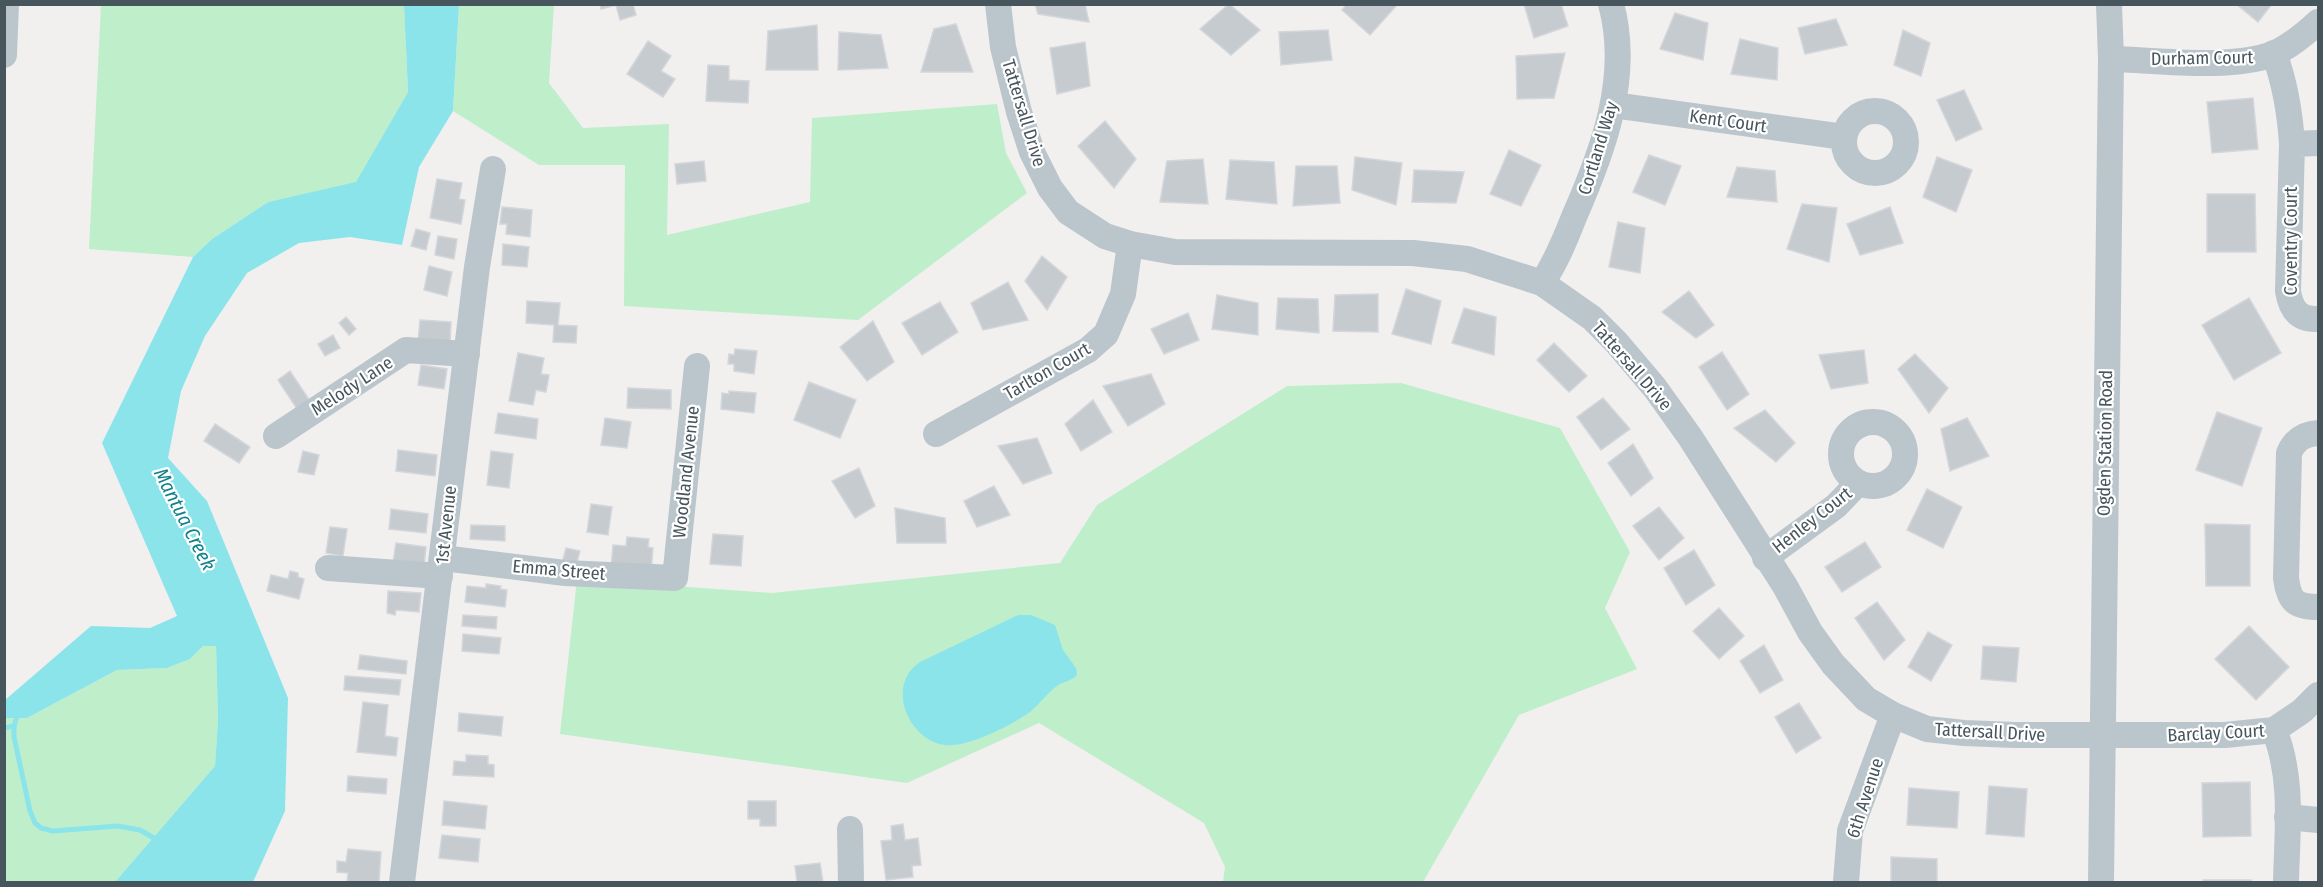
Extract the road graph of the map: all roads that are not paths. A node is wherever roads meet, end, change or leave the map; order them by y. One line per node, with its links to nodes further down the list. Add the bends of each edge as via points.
1 (6, 4): 7 (street)
2 (998, 4): 14 (street, Tattersall Drive, via 1019,112 1032,152 1050,188 1068,212 1105,236)
3 (1611, 4): 9 (street, Cortland Way, via 1618,53)
4 (2109, 4): 8 (street, Ogden Station Road)
5 (2319, 22): 6 (street, Durham Court)
6 (2274, 53): 8 (street, Durham Court, via 2235,61); 12 (street, Coventry Court, via 2290,114)
7 (4, 55)
8 (2111, 59): 31 (street, Ogden Station Road)
9 (1613, 105): 10 (street, Kent Court); 15 (street, Cortland Way, via 1591,179 1553,267)
10 (1844, 137)
11 (2319, 143): 12 (street)
12 (2292, 144): 16 (street, Coventry Court, via 2288,291 2295,312)
13 (493, 169): 17 (street, 1st Avenue)
14 (1130, 244): 15 (street, Tattersall Drive, via 1175,252 1434,254 1467,259); 20 (street, Tarlton Court, via 1123,294 1106,334 1088,350)
15 (1542, 283): 23 (street, Tattersall Drive, via 1592,318 1655,388)
16 (2319, 319)
17 (467, 354): 21 (street, Melody Lane, via 406,350); 25 (street, 1st Avenue)
18 (697, 366): 26 (street, Woodland Avenue)
19 (2319, 433): 27 (street, via 2301,437 2289,453 2286,578 2294,601)
20 (936, 434)
21 (276, 436)
22 (1858, 483): 23 (street, Henley Court, via 1836,506)
23 (1765, 558): 29 (street, Tattersall Drive, via 1833,664 1866,699)
24 (328, 567): 25 (street, Emma Street)
25 (441, 567): 26 (street, Emma Street); 35 (street, 1st Avenue)
26 (675, 578)
27 (2319, 607)
28 (2319, 695): 30 (street, Barclay Court)
29 (1893, 715): 31 (street, Tattersall Drive, via 1927,729 1964,733); 37 (street, 6th Avenue, via 1850,831)
30 (2274, 730): 31 (street, Barclay Court, via 2214,735); 32 (street, via 2285,769)
31 (2102, 735): 38 (street, Ogden Station Road)
32 (2287, 817): 33 (street); 39 (street)
33 (2319, 819)
34 (850, 829): 36 (street)
35 (402, 882)
36 (851, 882)
37 (1846, 882)
38 (2101, 882)
39 (2286, 882)

